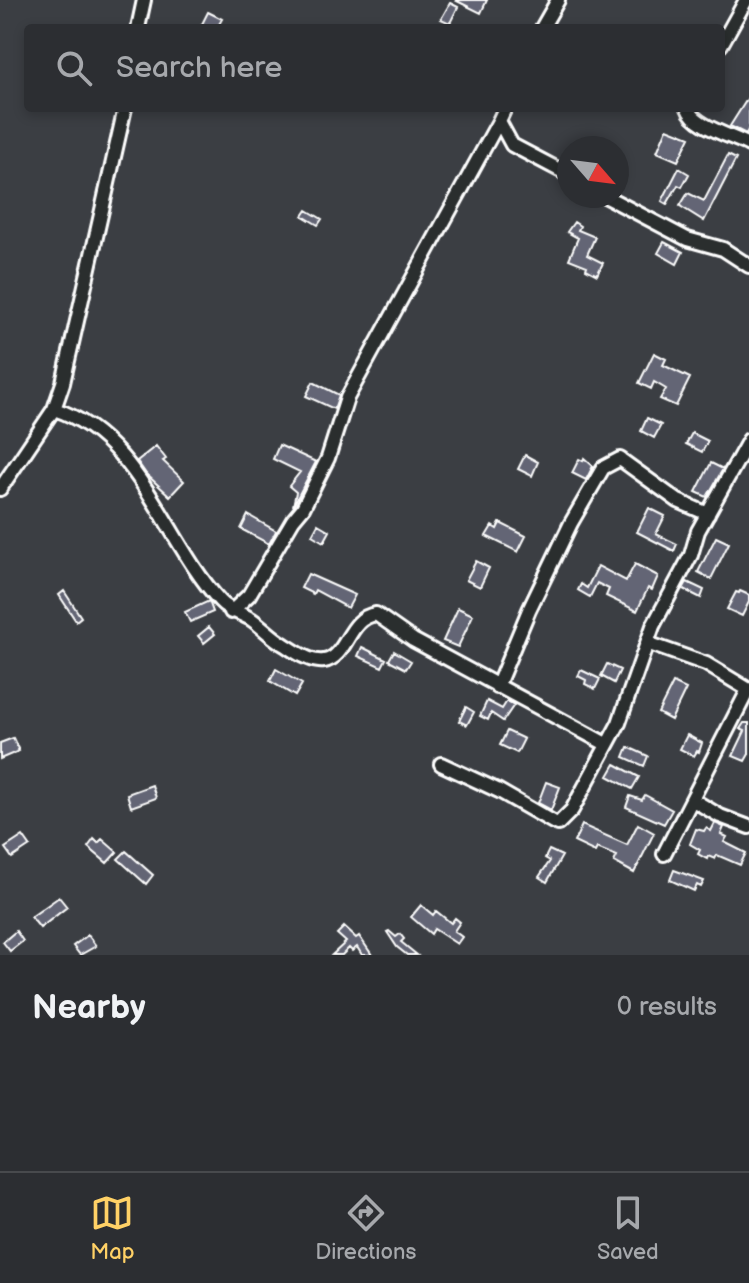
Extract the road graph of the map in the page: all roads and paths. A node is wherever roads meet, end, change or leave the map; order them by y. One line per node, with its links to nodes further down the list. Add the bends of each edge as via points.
1 (144, 0): 4 (street)
2 (558, 0): 5 (street)
3 (746, 0): 6 (street)
4 (139, 24)
5 (544, 24)
6 (725, 38)
7 (124, 112): 15 (street, via 72,354)
8 (503, 112): 10 (street)
9 (690, 112): 11 (street)
10 (499, 121): 12 (street, via 512,145); 19 (street, via 347,398 328,458 303,508 249,595)
11 (749, 145)
12 (557, 169)
13 (628, 208): 14 (street, via 687,239 723,249)
14 (749, 266)
15 (54, 409): 17 (street); 19 (street, via 70,414 107,443 136,475)
16 (749, 440): 18 (street)
17 (0, 489)
18 (708, 514): 20 (street); 21 (street, via 678,501 620,459 603,468 564,538)
19 (231, 612): 21 (street, via 322,662 333,658 362,618 376,614)
20 (647, 643): 22 (street, via 706,664); 23 (street, via 627,704)
21 (497, 687): 23 (street)
22 (748, 690): 25 (street)
23 (606, 744): 24 (street, via 572,810 558,824)
24 (441, 764)
25 (693, 800): 26 (street); 27 (street)
26 (749, 827)
27 (664, 854)

